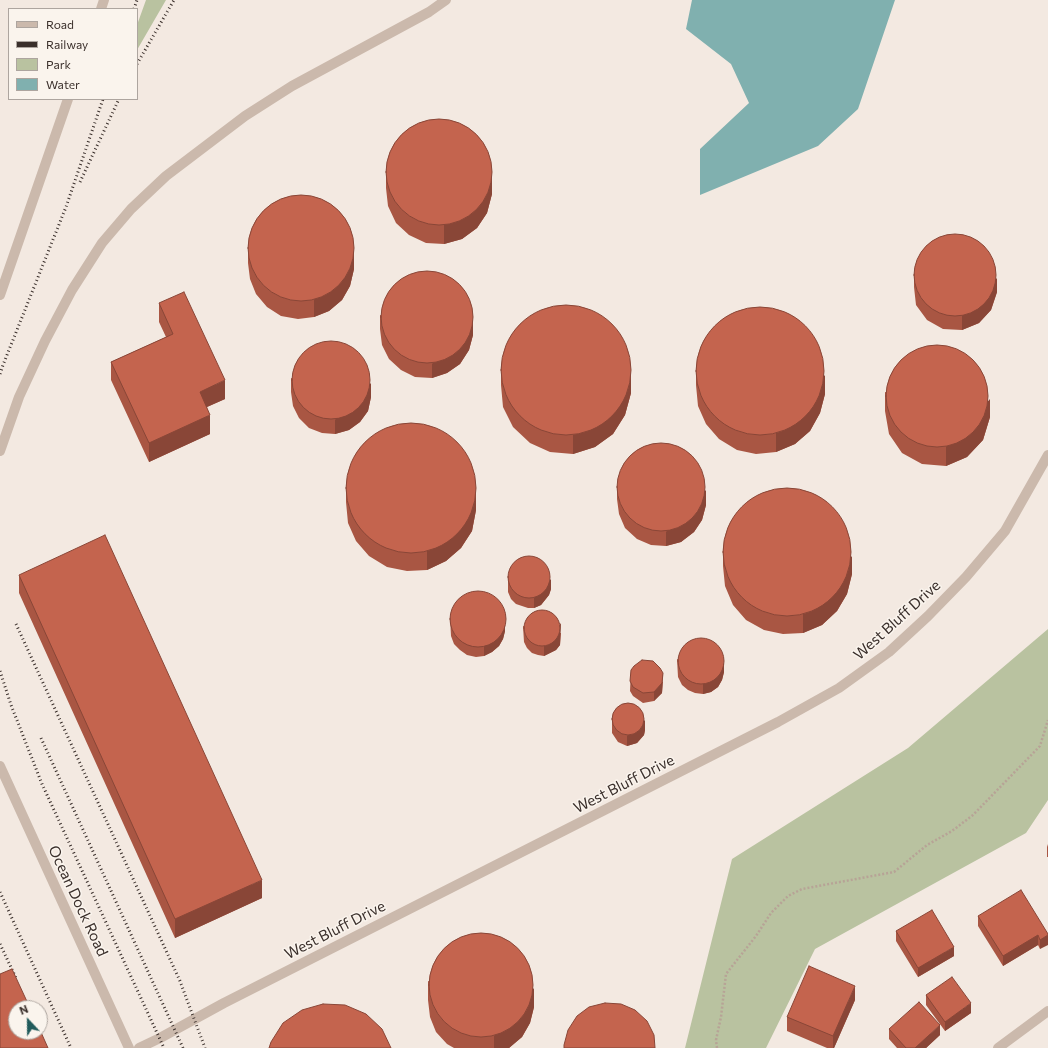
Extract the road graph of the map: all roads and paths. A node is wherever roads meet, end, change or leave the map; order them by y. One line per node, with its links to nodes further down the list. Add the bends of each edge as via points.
1 (446, 0): 4 (street, via 429,12 292,86 245,116 166,176 131,209 102,243 48,334 19,398)
2 (68, 100): 3 (street)
3 (0, 295)
4 (0, 451)
5 (1048, 455): 10 (street, West Bluff Drive, via 1005,531 966,577 889,652 839,688 778,722 224,1002)
6 (1048, 720): 11 (path, via 1040,746 974,815 927,845 894,872 802,889 788,896 771,913 726,974)
7 (0, 766): 9 (street, Ocean Dock Road)
8 (1048, 1010): 12 (street)
9 (129, 1048)
10 (139, 1048)
11 (717, 1048)
12 (998, 1048)

